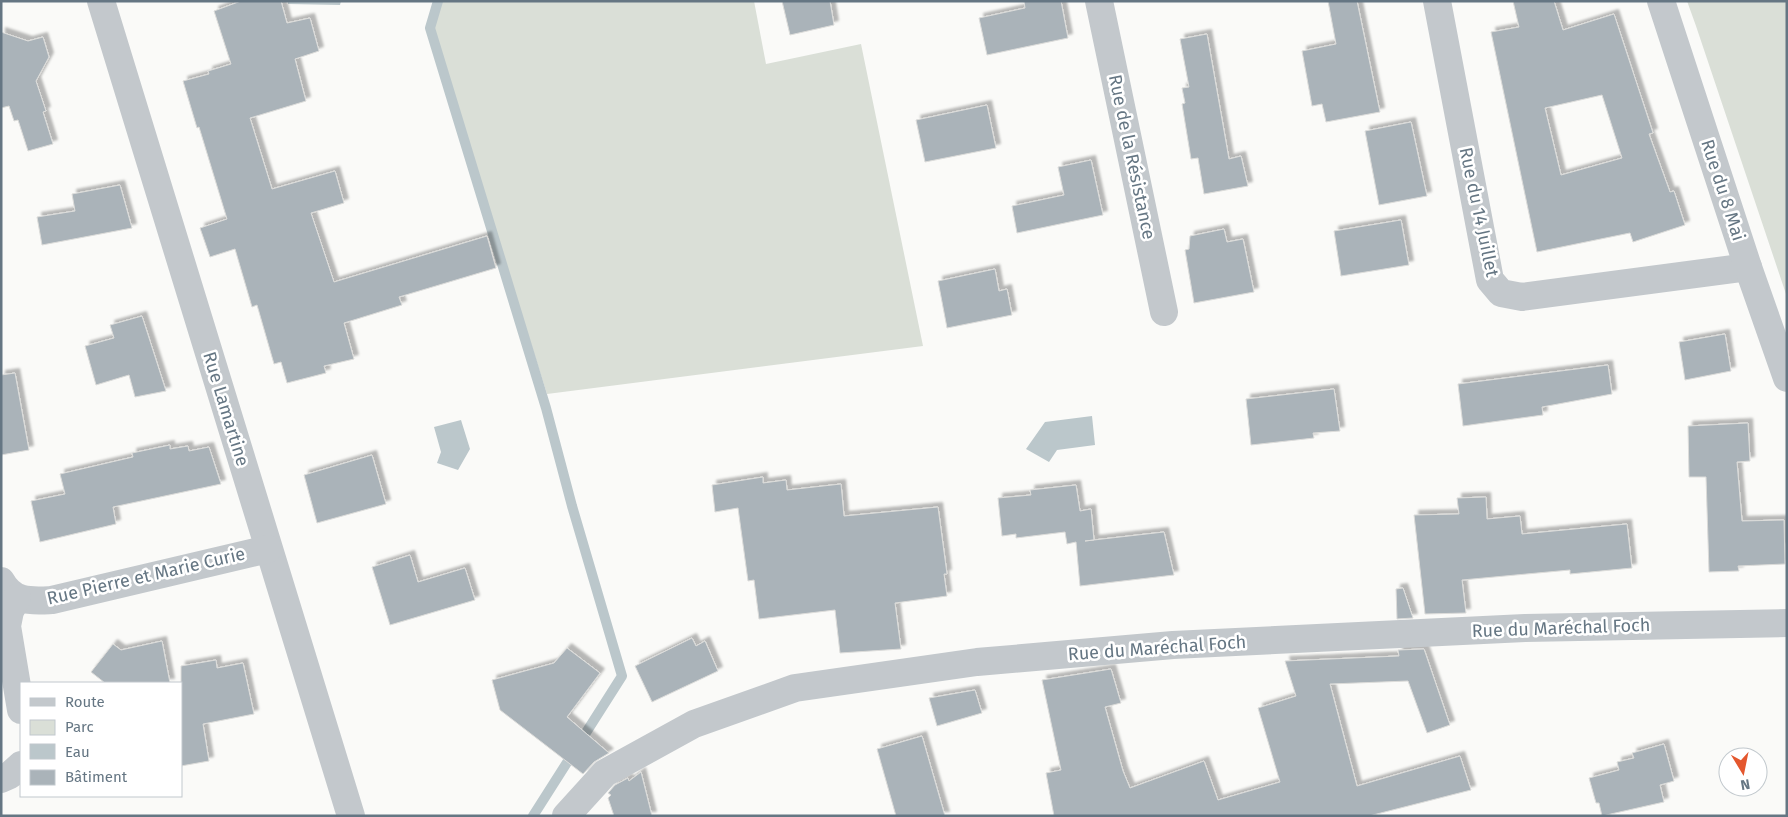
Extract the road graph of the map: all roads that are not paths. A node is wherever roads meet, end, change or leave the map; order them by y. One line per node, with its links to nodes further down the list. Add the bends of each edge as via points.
1 (102, 1): 8 (street, Rue Lamartine)
2 (1099, 1): 6 (street, Rue de la Résistance)
3 (1438, 1): 5 (street, Rue du 14 Juillet, via 1490,280 1501,292 1522,297)
4 (1661, 1): 5 (street, Rue du 8 Mai)
5 (1748, 267): 7 (street, Rue du 8 Mai)
6 (1164, 312)
7 (1787, 378)
8 (268, 549): 9 (street, Rue Pierre et Marie Curie, via 52,600 30,601); 14 (street, Rue Lamartine)
9 (9, 590): 11 (street, via 7,626)
10 (1787, 623): 15 (street, Rue du Maréchal Foch, via 1525,628 1173,645 977,662 795,688 694,724 606,773)
11 (20, 704)
12 (20, 766): 13 (street)
13 (1, 780)
14 (351, 816)
15 (566, 816)

